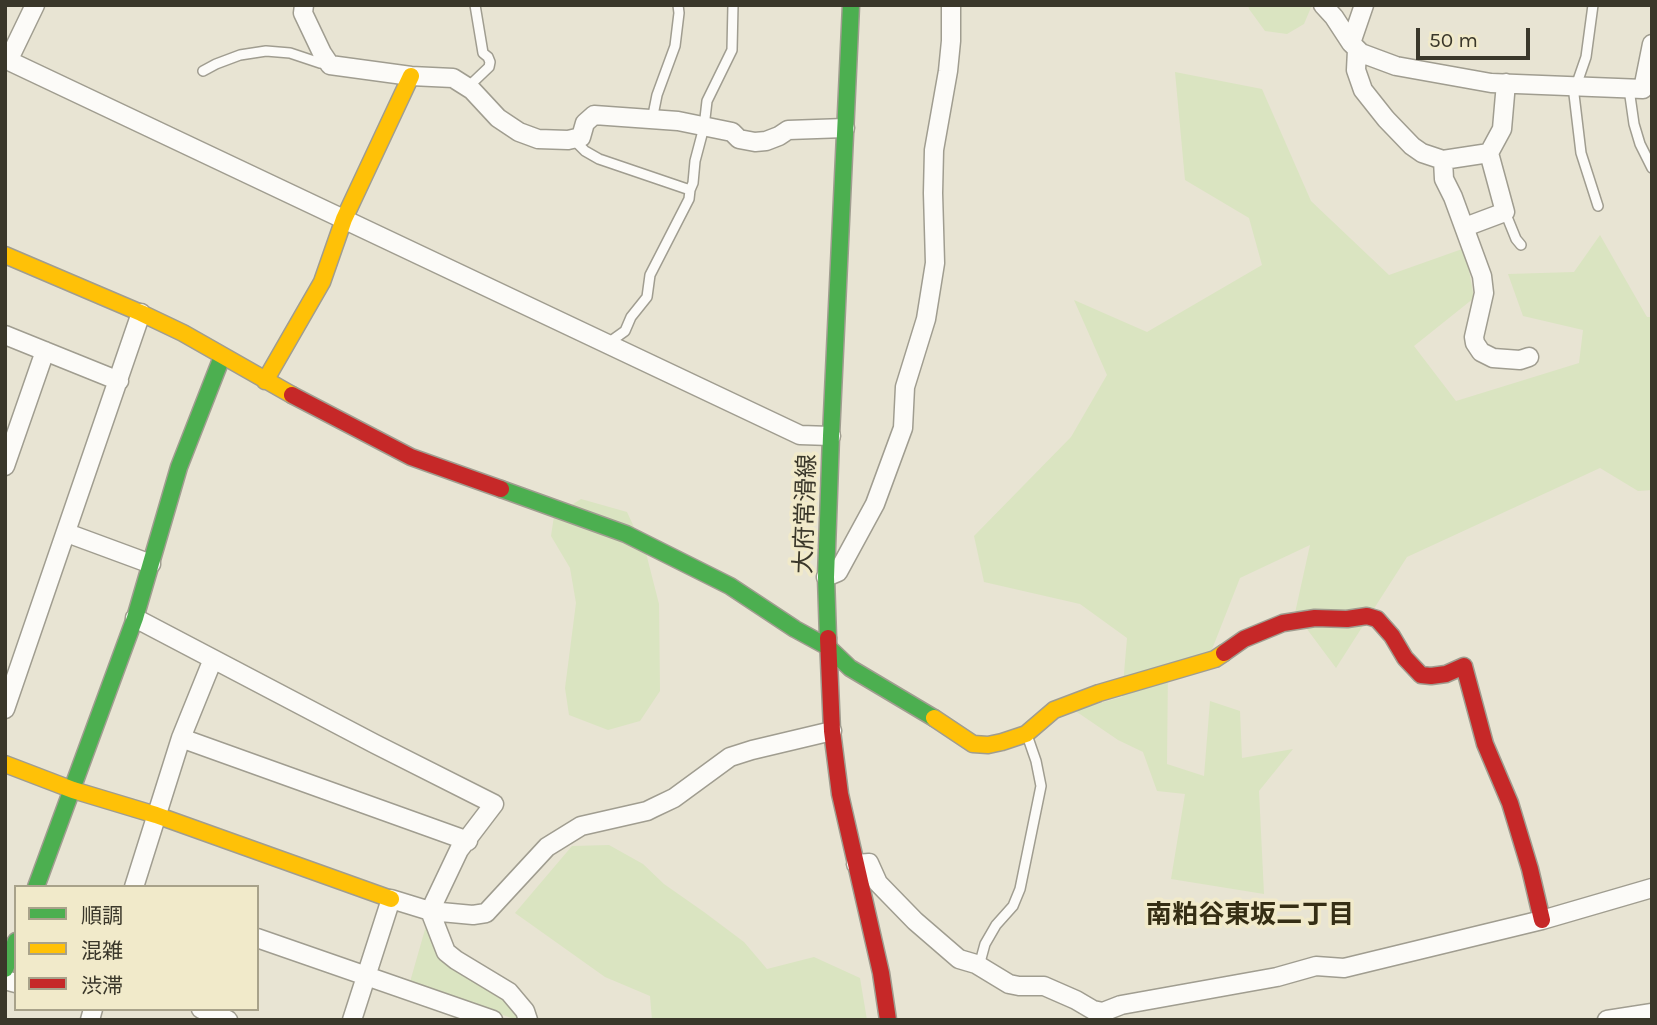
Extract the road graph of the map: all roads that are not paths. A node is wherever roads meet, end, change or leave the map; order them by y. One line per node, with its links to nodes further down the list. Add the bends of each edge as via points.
1 (35, 5): 13 (street)
2 (304, 5): 14 (street, via 303,13)
3 (475, 5): 19 (lane, via 483,53 490,62)
4 (678, 5): 21 (lane, via 675,46)
5 (733, 5): 22 (lane, via 732,50 707,101)
6 (851, 5): 23 (street, 大府常滑線)
7 (951, 5): 47 (street, via 948,71 934,150 935,263 926,319 905,387 903,428 875,504 838,572)
8 (1323, 5): 12 (street)
9 (1364, 5): 12 (street)
10 (1593, 5): 18 (lane, via 1586,57)
11 (1652, 44): 20 (street)
12 (1354, 47): 17 (street, via 1396,66); 26 (street, via 1363,89 1386,119 1412,146)
13 (7, 60): 31 (street)
14 (330, 65): 15 (lane, via 266,51 240,55); 16 (street)
15 (203, 71)
16 (411, 76): 19 (street, via 453,78); 31 (street)
17 (1506, 83): 18 (street); 25 (street, via 1502,129)
18 (1575, 86): 20 (street); 29 (lane, via 1581,153)
19 (468, 87): 24 (street, via 519,132 538,139)
20 (1641, 93): 27 (lane, via 1634,124)
21 (652, 120): 22 (street); 24 (street, via 594,115 585,123 581,137)
22 (704, 127): 23 (street, via 755,142 788,130); 28 (lane)
23 (845, 128): 43 (street, 大府常滑線)
24 (573, 139): 28 (lane, via 599,159)
25 (1489, 153): 26 (street); 30 (street)
26 (1443, 160): 32 (street, via 1444,179)
27 (1652, 168)
28 (691, 190): 37 (lane, via 650,275 647,296 625,331)
29 (1598, 206)
30 (1505, 212): 32 (street); 33 (lane)
31 (344, 219): 37 (street); 42 (street, via 322,282)
32 (1465, 227): 40 (street, via 1484,284 1475,344 1493,358)
33 (1521, 245)
34 (5, 255): 35 (street)
35 (141, 313): 39 (street); 41 (street)
36 (5, 335): 38 (street)
37 (609, 346): 43 (street, via 800,435)
38 (45, 351): 41 (street); 44 (street)
39 (222, 357): 42 (street); 46 (street, via 179,467)
40 (1529, 357)
41 (119, 381): 45 (street)
42 (265, 382): 49 (street, via 411,457 654,547 730,586)
43 (831, 436): 47 (street, 大府常滑線)
44 (5, 466)
45 (67, 533): 46 (street); 51 (street)
46 (151, 564): 48 (street)
47 (826, 577): 49 (street, 大府常滑線)
48 (135, 618): 50 (street); 57 (street)
49 (828, 647): 53 (street, 大府常滑線); 54 (street, via 850,667 973,744 988,745)
50 (213, 659): 55 (street); 59 (street, via 494,804)
51 (12, 671): 52 (street)
52 (5, 709)
53 (832, 731): 60 (street, 大府常滑線); 65 (street, via 730,757 653,808 581,826 547,847 486,913)
54 (1026, 734): 66 (street, via 1054,710 1215,659 1244,639 1283,623 1315,618 1377,619 1421,675 1446,674 1464,666 1485,744 1510,803); 69 (lane, via 1041,786 1020,889 985,944)
55 (181, 738): 58 (street); 59 (street)
56 (5, 764): 57 (street)
57 (73, 790): 58 (street); 61 (street)
58 (156, 815): 62 (street); 64 (street)
59 (468, 841): 65 (street, via 459,850)
60 (856, 864): 69 (street, via 869,863 878,883 915,921 959,959); 79 (street, 大府常滑線)
61 (37, 885)
62 (135, 885)
63 (1652, 888): 66 (street)
64 (390, 899): 65 (street); 71 (street)
65 (430, 911): 78 (street, via 446,952 509,992)
66 (1542, 920): 74 (street, via 1344,968 1316,966 1121,1005)
67 (259, 939): 71 (street)
68 (14, 946): 70 (street)
69 (979, 966): 74 (street, via 1009,984 1044,986)
70 (5, 969)
71 (366, 976): 76 (street); 77 (street)
72 (206, 1011): 75 (street)
73 (1652, 1013): 80 (street)
74 (1104, 1016)
75 (228, 1020)
76 (352, 1020)
77 (493, 1020)
78 (528, 1020)
79 (888, 1020)
80 (1607, 1020)

